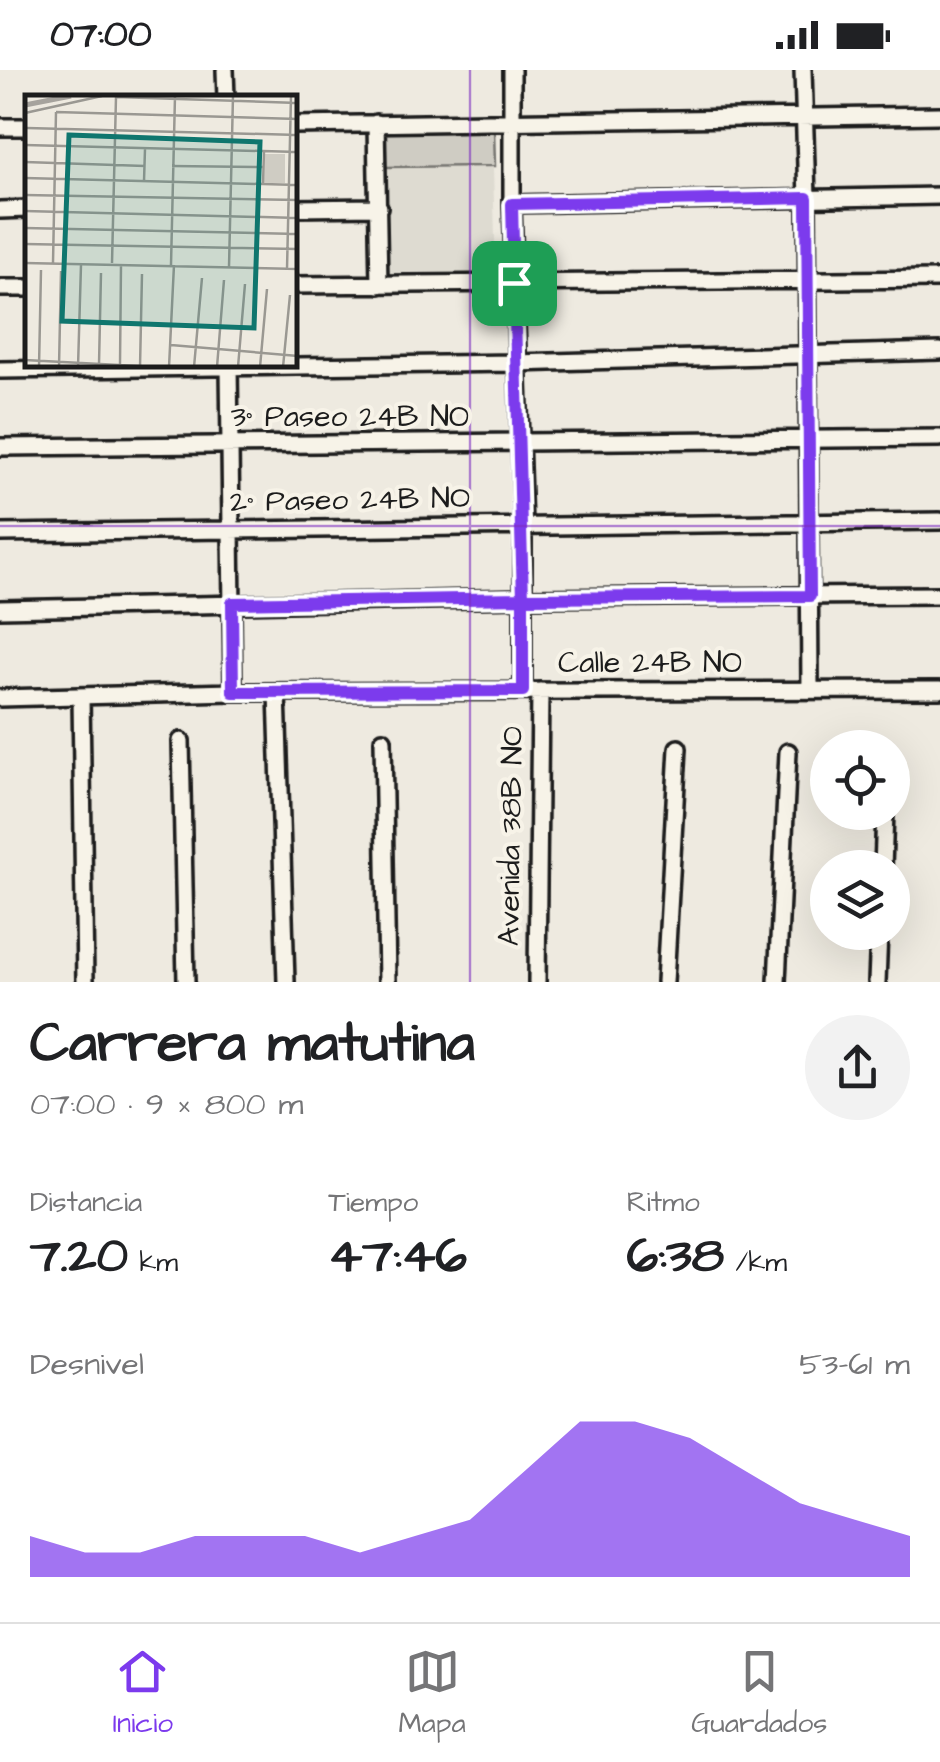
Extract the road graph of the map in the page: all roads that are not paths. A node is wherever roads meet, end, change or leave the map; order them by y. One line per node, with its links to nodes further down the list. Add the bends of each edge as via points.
1 (512, 70): 5 (street, Avenida 38B NO)
2 (803, 70): 4 (street)
3 (940, 114): 4 (street)
4 (802, 117): 5 (street); 9 (street)
5 (512, 121): 6 (street); 10 (street, Avenida 38B NO)
6 (376, 124): 7 (street); 11 (street)
7 (298, 125)
8 (940, 196): 9 (street)
9 (807, 198): 10 (street); 14 (street)
10 (512, 204): 15 (street, Avenida 38B NO)
11 (379, 207): 12 (street); 16 (street)
12 (298, 208)
13 (940, 278): 14 (street)
14 (808, 280): 15 (street); 19 (street)
15 (514, 283): 16 (street); 20 (street, Avenida 38B NO)
16 (378, 284): 17 (street)
17 (298, 285)
18 (940, 352): 19 (street)
19 (808, 355): 20 (street); 26 (street)
20 (515, 363): 21 (street); 27 (street, Avenida 38B NO)
21 (298, 365)
22 (114, 368): 24 (street)
23 (229, 368): 28 (street)
24 (0, 370)
25 (940, 438): 26 (street, 3° Paseo 24B NO)
26 (808, 440): 27 (street, 3° Paseo 24B NO); 31 (street)
27 (519, 444): 28 (street, 3° Paseo 24B NO); 32 (street, Avenida 38B NO)
28 (230, 445): 29 (street, 3° Paseo 24B NO); 33 (street)
29 (0, 448)
30 (940, 520): 31 (street, 2° Paseo 24B NO)
31 (809, 522): 32 (street, 2° Paseo 24B NO); 36 (street)
32 (522, 525): 33 (street, 2° Paseo 24B NO); 37 (street, Avenida 38B NO)
33 (231, 529): 34 (street, 2° Paseo 24B NO); 38 (street)
34 (0, 532)
35 (940, 595): 36 (street)
36 (810, 596): 37 (street); 40 (street)
37 (523, 598): 38 (street); 42 (street, Avenida 38B NO)
38 (232, 603): 39 (street); 43 (street)
39 (0, 609)
40 (810, 690): 41 (street, Calle 24B NO); 42 (street, Calle 24B NO)
41 (940, 690)
42 (532, 691): 44 (street, Calle 24B NO); 56 (street, Avenida 38B NO)
43 (233, 692): 44 (street, Calle 24B NO); 45 (street, Calle 24B NO)
44 (277, 692): 54 (street)
45 (80, 696): 46 (street, Calle 24B NO); 52 (street)
46 (0, 698)
47 (384, 740): 55 (street)
48 (182, 741): 53 (street)
49 (678, 748): 57 (street)
50 (788, 752): 58 (street)
51 (879, 950): 59 (street)
52 (84, 982)
53 (186, 982)
54 (286, 982)
55 (388, 982)
56 (537, 982)
57 (665, 982)
58 (777, 982)
59 (877, 982)

